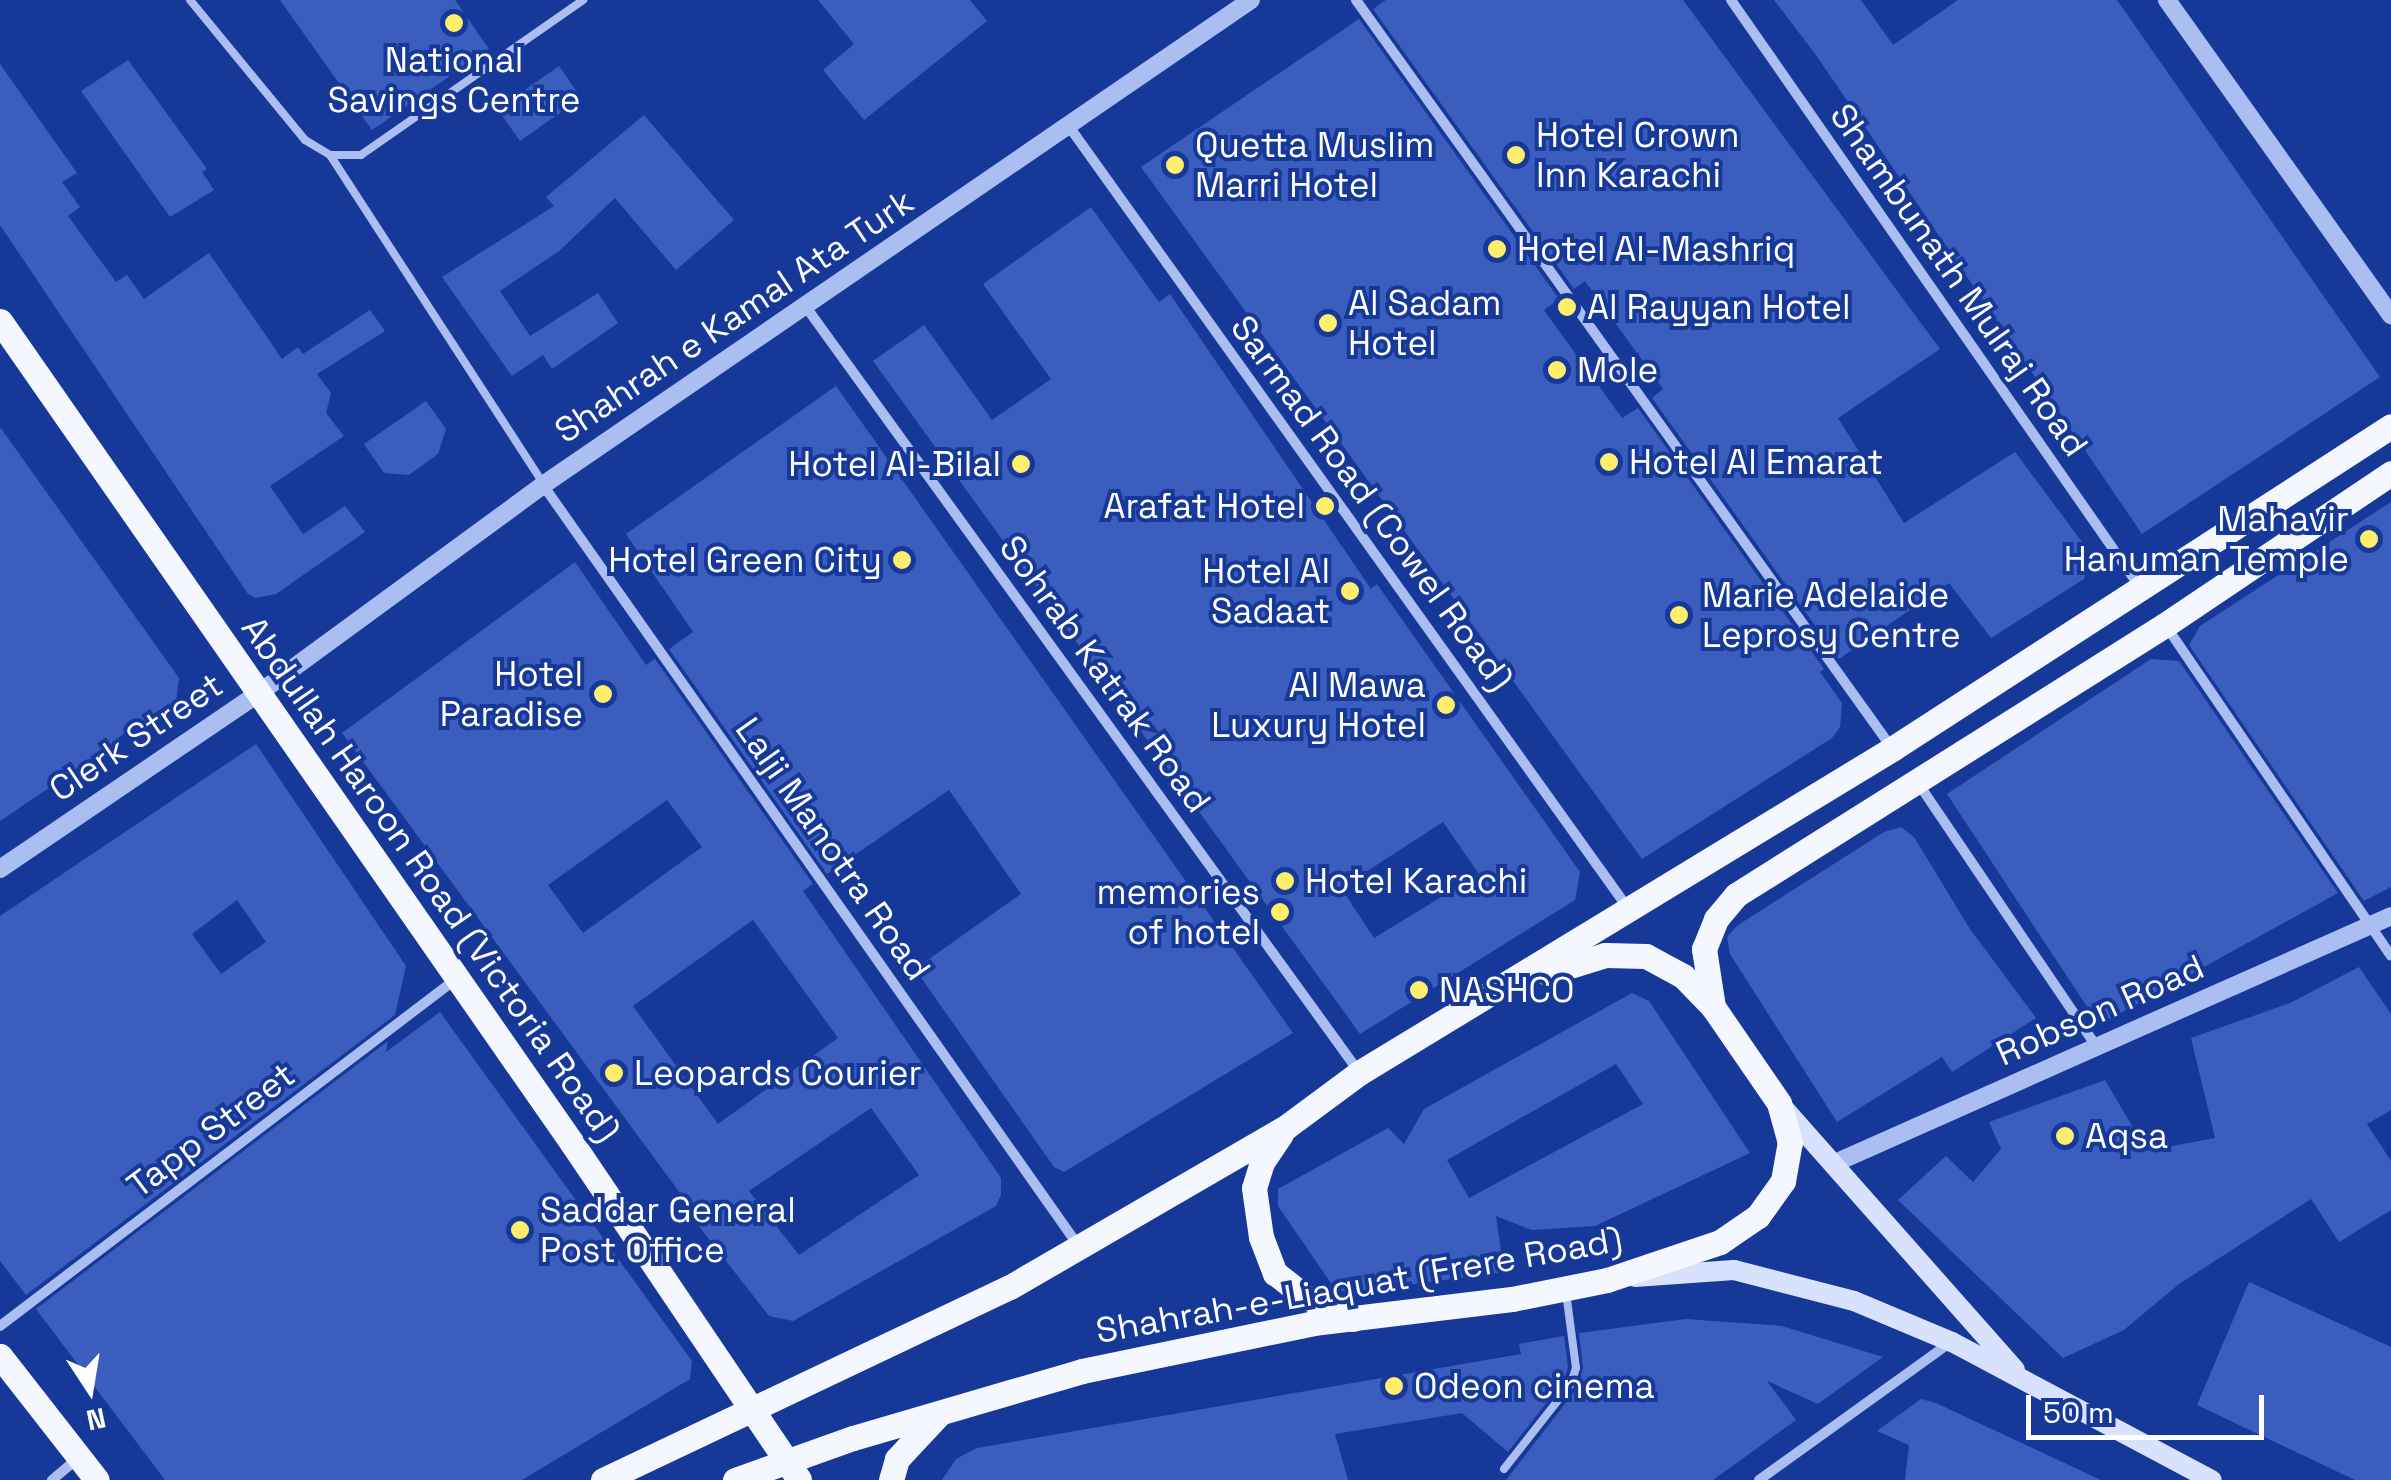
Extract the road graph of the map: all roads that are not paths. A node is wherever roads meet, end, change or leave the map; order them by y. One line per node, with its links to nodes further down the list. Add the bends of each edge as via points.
1 (190, 0): 8 (lane, via 305,140)
2 (583, 0): 8 (lane, via 361,154)
3 (1251, 0): 7 (street, Shahrah e Kamal Ata Turk)
4 (1356, 0): 18 (street)
5 (1731, 0): 15 (street, Shambunath Mulraj Road)
6 (2167, 0): 10 (street)
7 (1068, 125): 9 (street, Shahrah e Kamal Ata Turk); 21 (street, Sarmad Road (Cowel Road))
8 (330, 155): 14 (lane)
9 (806, 307): 14 (street, Shahrah e Kamal Ata Turk); 29 (street, Sohrab Katrak Road)
10 (2391, 315)
11 (0, 321): 17 (main road, Abdullah Haroon Road (Victoria Road))
12 (2391, 426): 15 (main road)
13 (2391, 473): 16 (main road, Shahrah-e-Liaquat (Frere Road))
14 (543, 485): 17 (street, Shahrah e Kamal Ata Turk); 33 (street, Lalji Manotra Road)
15 (2142, 591): 18 (main road)
16 (2165, 625): 19 (main road, Shahrah-e-Liaquat (Frere Road)); 23 (street)
17 (259, 693): 20 (street, Clerk Street); 25 (main road, Abdullah Haroon Road (Victoria Road))
18 (1892, 749): 21 (main road)
19 (1918, 783): 26 (main road, Shahrah-e-Liaquat (Frere Road), via 1736,895 1704,949); 28 (street)
20 (0, 869)
21 (1630, 912): 27 (main road)
22 (2391, 916): 23 (street, Robson Road)
23 (2370, 926): 24 (street); 28 (street, Robson Road)
24 (2391, 956)
25 (456, 979): 37 (street, Tapp Street); 41 (main road, Abdullah Haroon Road (Victoria Road))
26 (1713, 1006): 27 (main road, via 1683,976 1646,956 1605,955); 30 (main road, Shahrah-e-Liaquat (Frere Road))
27 (1451, 1016): 29 (main road)
28 (2097, 1048): 32 (street, Robson Road)
29 (1359, 1073): 31 (main road)
30 (1779, 1103): 32 (main road); 34 (main road, Shahrah-e-Liaquat (Frere Road), via 1790,1143 1783,1181 1758,1216 1720,1242)
31 (1286, 1127): 33 (main road); 36 (main road, via 1254,1188 1261,1236 1275,1272 1304,1296)
32 (1835, 1163): 40 (main road)
33 (1077, 1244): 41 (main road, via 1010,1287)
34 (1607, 1280): 35 (main road, Shahrah-e-Liaquat (Frere Road)); 38 (main road, via 1734,1270 1854,1301)
35 (1565, 1288): 36 (main road, Shahrah-e-Liaquat (Frere Road)); 44 (lane, via 1576,1368 1560,1404)
36 (1353, 1318): 42 (main road, Shahrah-e-Liaquat (Frere Road), via 1082,1371)
37 (0, 1326)
38 (1952, 1342): 40 (main road); 51 (street)
39 (0, 1356): 43 (main road)
40 (2030, 1386): 52 (main road)
41 (749, 1410): 45 (main road, Abdullah Haroon Road (Victoria Road)); 48 (main road)
42 (942, 1411): 45 (main road, Shahrah-e-Liaquat (Frere Road)); 50 (main road, via 897,1459)
43 (79, 1457): 46 (street); 47 (main road)
44 (1504, 1469)
45 (792, 1471): 49 (main road, Shahrah-e-Liaquat (Frere Road))
46 (52, 1480)
47 (97, 1480)
48 (604, 1480)
49 (735, 1480)
50 (891, 1480)
51 (1759, 1480)
52 (2212, 1480)

